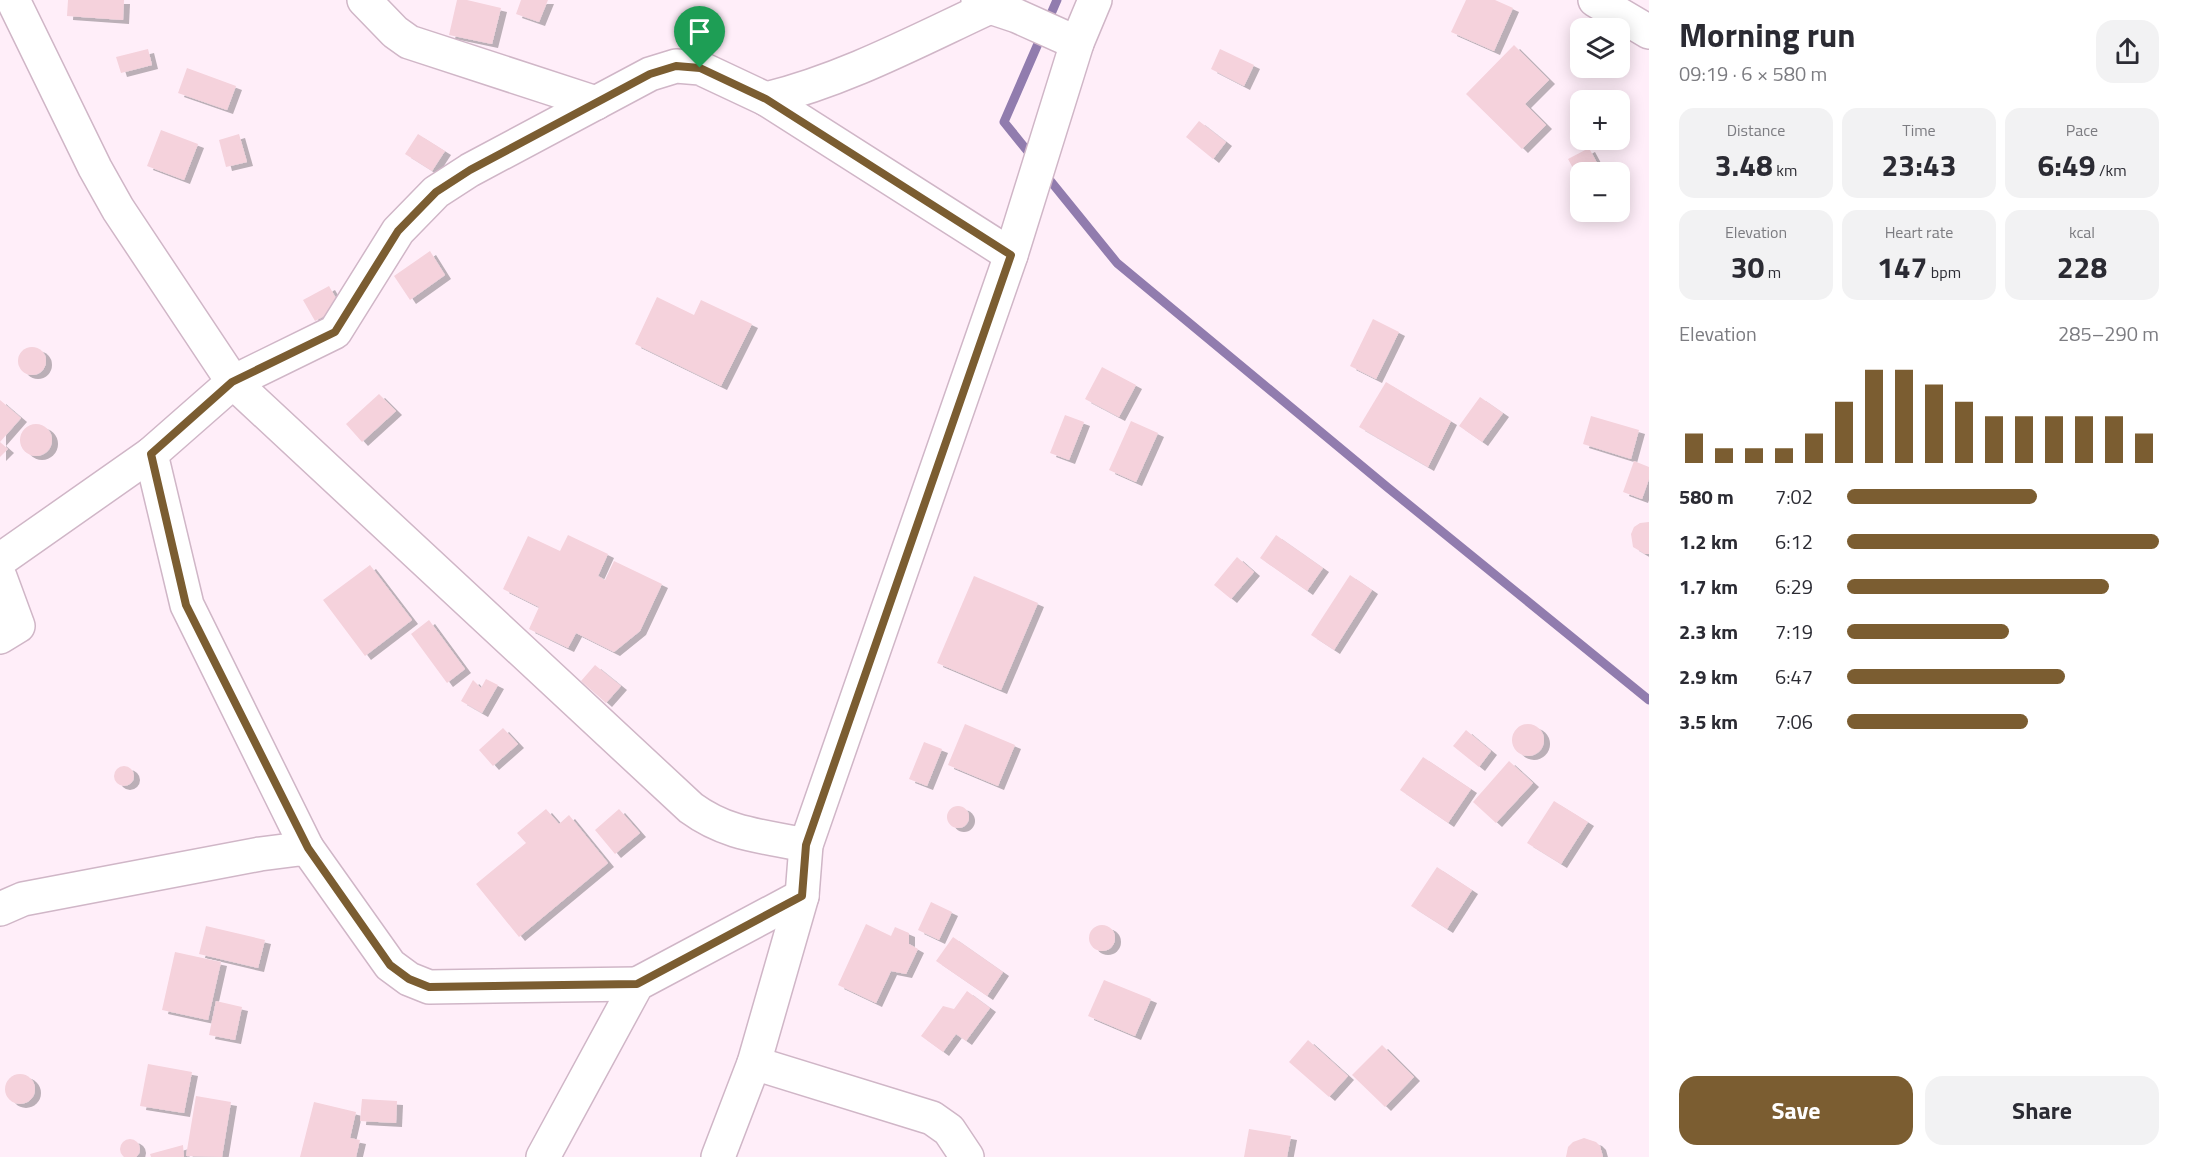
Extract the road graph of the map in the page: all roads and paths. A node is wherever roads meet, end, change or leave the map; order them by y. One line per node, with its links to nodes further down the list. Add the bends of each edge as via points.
1 (14, 0): 11 (street, via 112,199)
2 (364, 0): 9 (street, via 410,42)
3 (1095, 0): 7 (street)
4 (1595, 0): 6 (street)
5 (984, 4): 7 (street); 8 (street, via 842,75)
6 (1649, 32)
7 (1077, 43): 10 (street)
8 (766, 99): 9 (street, via 700,68 676,66 650,74); 10 (street)
9 (596, 103): 11 (street, via 436,192 398,231 335,332)
10 (1011, 255): 16 (street)
11 (232, 382): 12 (street); 16 (street, via 691,808 730,830)
12 (151, 454): 13 (street); 17 (street, via 186,605)
13 (0, 560)
14 (0, 577): 15 (street, via 18,626)
15 (0, 637)
16 (806, 845): 18 (street)
17 (308, 848): 19 (street, via 23,899); 20 (street, via 390,965 409,979 429,987)
18 (802, 896): 20 (street); 21 (street)
19 (0, 909)
20 (637, 984): 22 (street)
21 (754, 1063): 23 (street); 24 (street, via 932,1118 949,1130)
22 (543, 1157)
23 (718, 1157)
24 (967, 1157)

